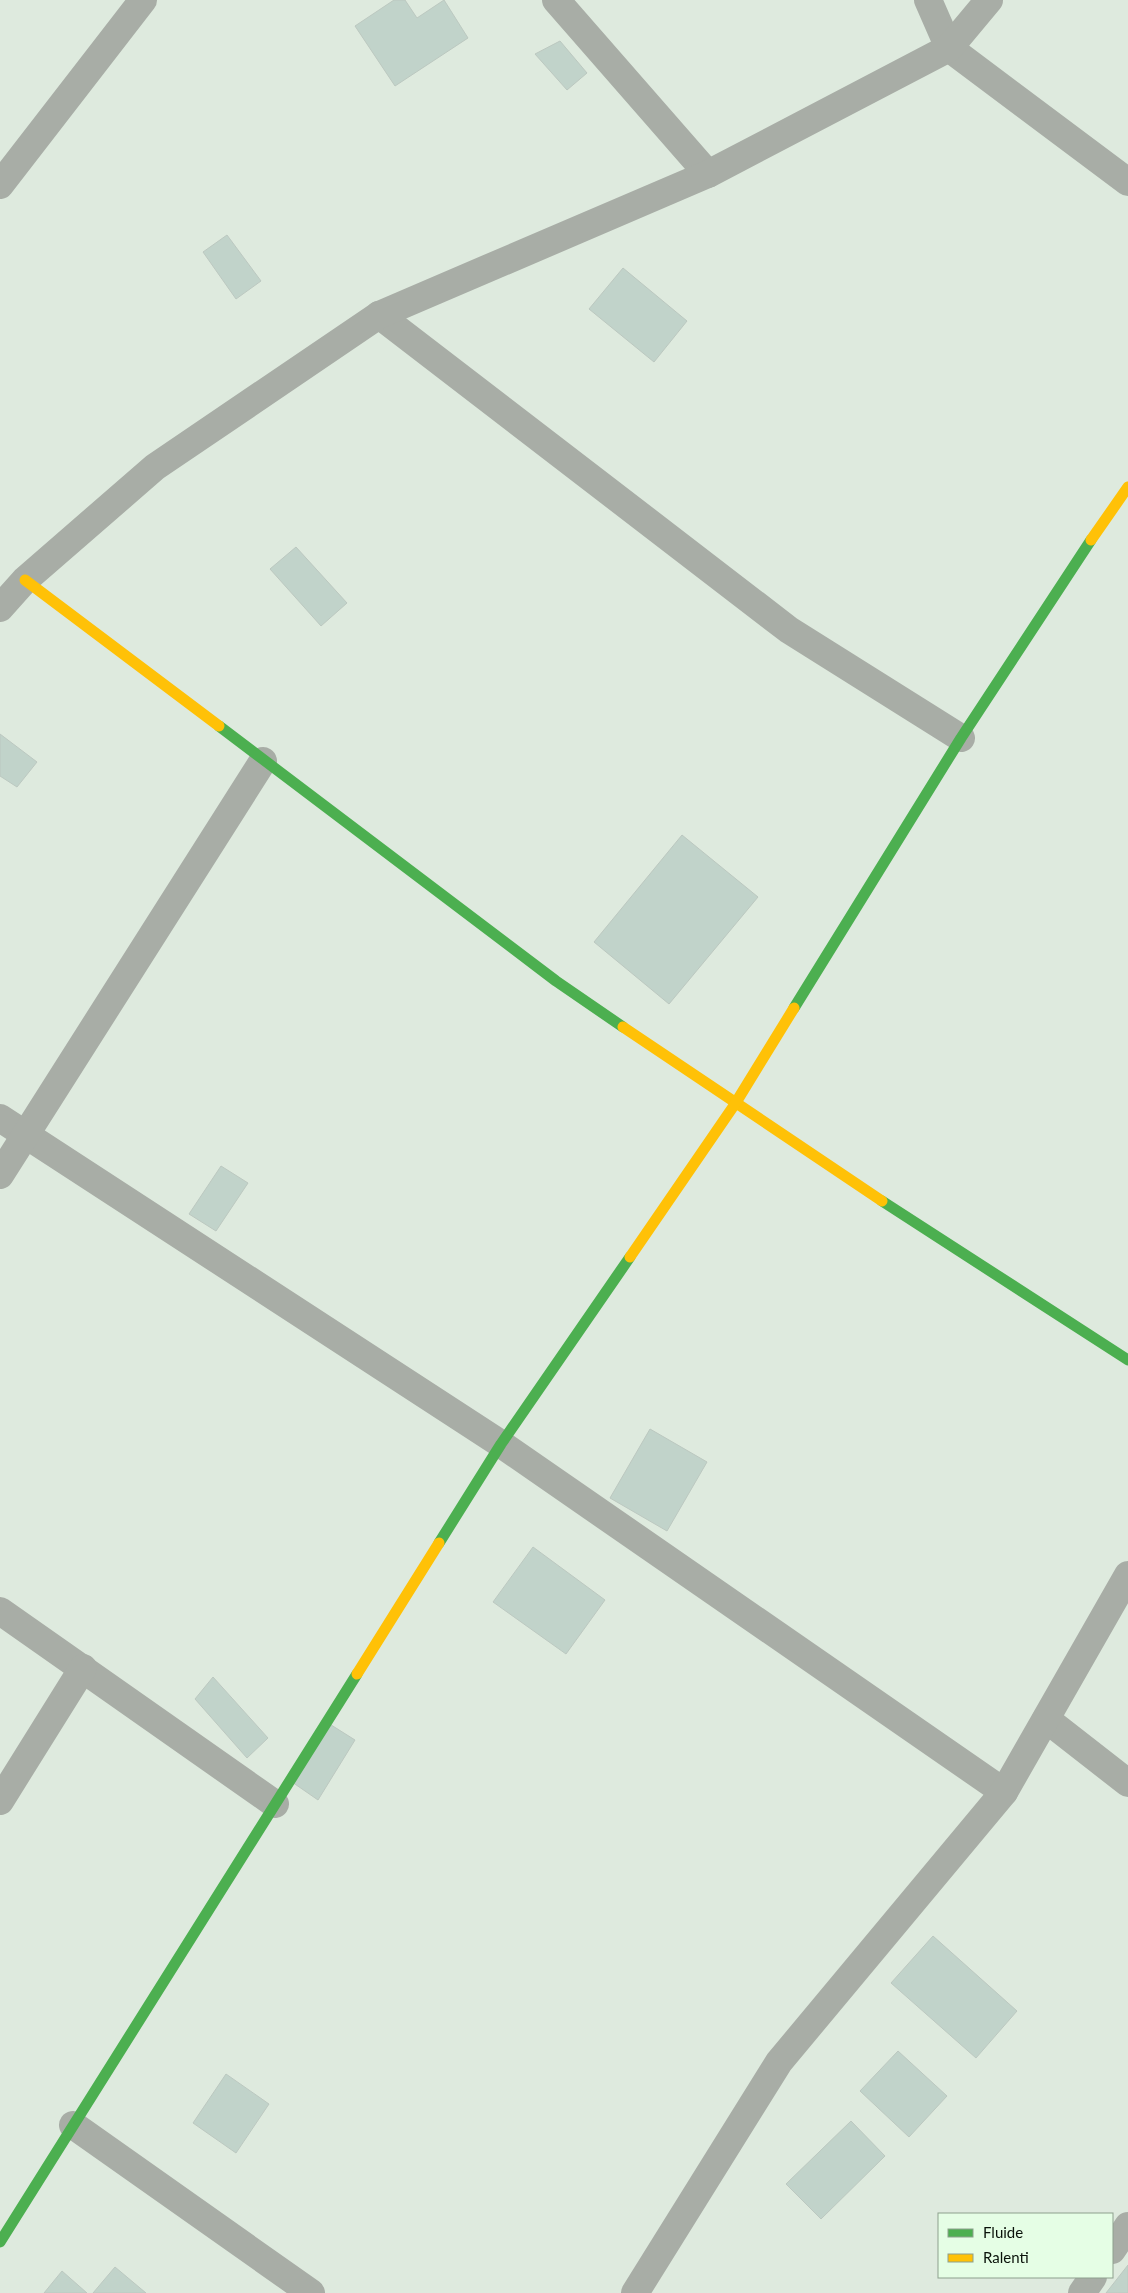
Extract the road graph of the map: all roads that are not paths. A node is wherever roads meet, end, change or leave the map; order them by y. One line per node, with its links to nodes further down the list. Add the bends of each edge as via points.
1 (143, 0): 8 (street)
2 (556, 0): 6 (street)
3 (928, 0): 5 (street)
4 (989, 0): 5 (street)
5 (949, 48): 6 (street); 7 (street)
6 (708, 174): 9 (street)
7 (1128, 182)
8 (0, 185)
9 (379, 315): 11 (street, via 156,467); 13 (street, via 789,630)
10 (1128, 487): 13 (street)
11 (25, 580): 12 (street); 14 (street)
12 (1, 606)
13 (961, 738): 15 (street)
14 (264, 761): 15 (street, via 556,981); 17 (street)
15 (735, 1104): 19 (street); 20 (street)
16 (0, 1118): 17 (street)
17 (26, 1136): 18 (street); 20 (street)
18 (0, 1175)
19 (1128, 1360)
20 (501, 1444): 26 (street); 28 (street)
21 (1128, 1575): 24 (street)
22 (0, 1611): 23 (street)
23 (82, 1668): 27 (street); 28 (street)
24 (1046, 1720): 25 (street); 26 (street)
25 (1128, 1783)
26 (1004, 1792): 35 (street, via 779,2062)
27 (0, 1801)
28 (275, 1804): 29 (street)
29 (73, 2126): 31 (street); 34 (street)
30 (1128, 2226): 32 (street)
31 (0, 2242)
32 (1113, 2248)
33 (1092, 2278): 36 (street)
34 (311, 2293)
35 (635, 2293)
36 (1082, 2293)

